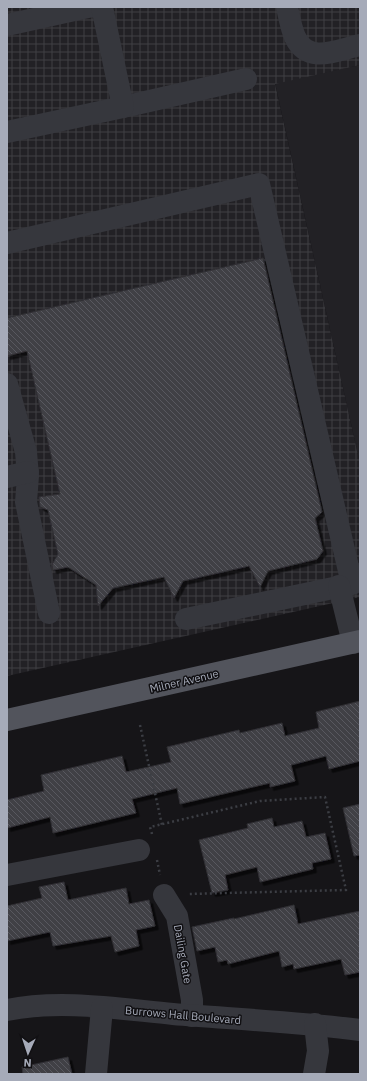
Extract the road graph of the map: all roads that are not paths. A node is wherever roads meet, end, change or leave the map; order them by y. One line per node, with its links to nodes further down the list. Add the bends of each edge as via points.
1 (88, 7): 4 (street)
2 (102, 7): 7 (street)
3 (287, 7): 5 (street, via 295,37 304,50 317,55)
4 (7, 25)
5 (360, 45)
6 (246, 79): 7 (street)
7 (123, 107): 8 (street)
8 (7, 132)
9 (7, 243): 12 (street, via 259,184 352,584)
10 (7, 384): 11 (street, via 26,452)
11 (17, 475): 13 (street, via 26,502)
12 (339, 586): 14 (street); 15 (street)
13 (49, 613)
14 (186, 619)
15 (357, 642): 16 (main road, Milner Avenue)
16 (7, 718)
17 (149, 848): 18 (street)
18 (7, 875)
19 (164, 895): 22 (street, Dailing Gate, via 177,916 192,1000)
20 (102, 1008): 21 (street, Burrows Hall Boulevard, via 32,1006); 22 (street, Burrows Hall Boulevard); 25 (street)
21 (7, 1010)
22 (192, 1016): 23 (street, Burrows Hall Boulevard)
23 (315, 1024): 24 (street, Burrows Hall Boulevard); 26 (street, via 318,1051)
24 (360, 1030)
25 (96, 1074)
26 (314, 1074)

